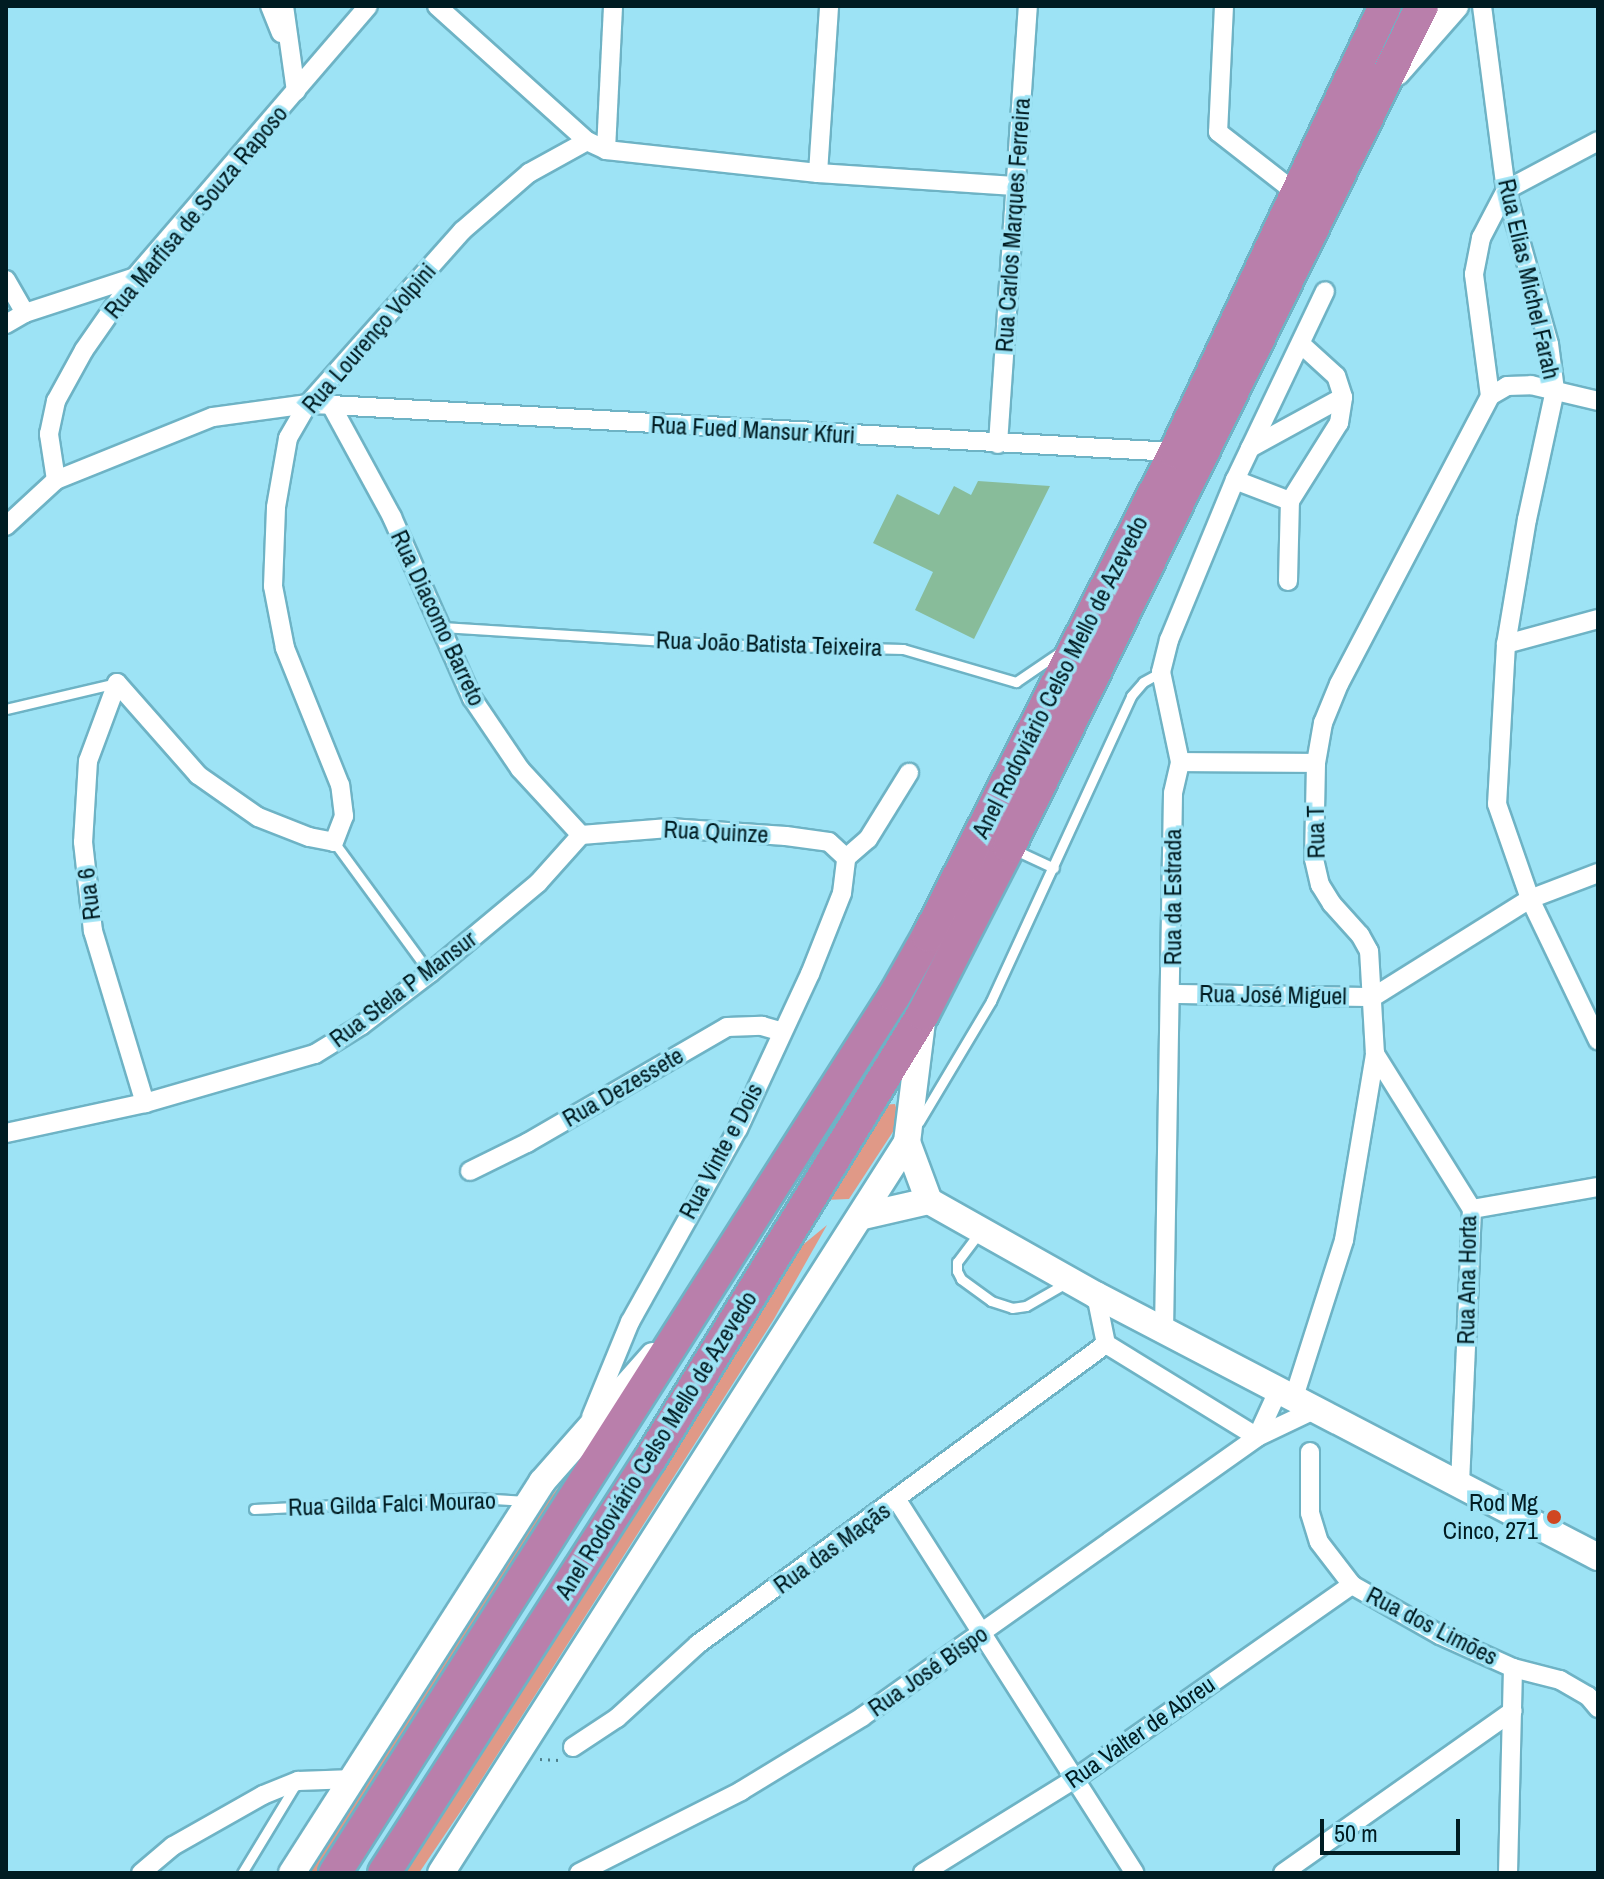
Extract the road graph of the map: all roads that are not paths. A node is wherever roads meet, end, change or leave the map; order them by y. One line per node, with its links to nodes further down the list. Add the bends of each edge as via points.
1 (270, 6): 13 (street)
2 (284, 6): 13 (street)
3 (368, 6): 15 (street, Rua Marfisa de Souza Raposo)
4 (437, 6): 16 (street)
5 (613, 6): 18 (street)
6 (829, 6): 19 (street)
7 (1028, 6): 20 (street, Rua Carlos Marques Ferreira)
8 (1224, 6): 22 (street, via 1218,132)
9 (1385, 6): 22 (highway, Anel Rodoviário Celso Mello de Azevedo)
10 (1422, 6): 14 (highway, Anel Rodoviário Celso Mello de Azevedo)
11 (1455, 6): 14 (main road)
12 (1482, 6): 21 (street, Rua Elias Michel Farah)
13 (292, 48): 15 (street)
14 (1384, 87): 55 (highway, Anel Rodoviário Celso Mello de Azevedo)
15 (296, 91): 23 (street, Rua Marfisa de Souza Raposo)
16 (587, 141): 18 (street); 33 (street, Rua Lourenço Volpini, via 529,173 462,231)
17 (1598, 141): 21 (street)
18 (606, 150): 19 (street)
19 (818, 173): 20 (street)
20 (1015, 186): 35 (street, Rua Carlos Marques Ferreira)
21 (1506, 190): 29 (street, Rua Elias Michel Farah, via 1549,344); 30 (street, via 1481,238 1474,274)
22 (1296, 193): 37 (highway, Anel Rodoviário Celso Mello de Azevedo)
23 (135, 277): 26 (street); 38 (street, Rua Marfisa de Souza Raposo, via 56,401 49,434)
24 (6, 280): 26 (street)
25 (1325, 291): 28 (street, Rua da Estrada)
26 (25, 313): 27 (street)
27 (6, 324)
28 (1301, 344): 31 (street, via 1336,376); 36 (street, Rua da Estrada)
29 (1555, 390): 30 (street, via 1507,386); 32 (street); 46 (street, Rua Elias Michel Farah)
30 (1490, 396): 51 (street, Rua T, via 1339,684 1323,723)
31 (1343, 397): 36 (street); 40 (street, via 1339,423)
32 (1598, 401)
33 (308, 404): 34 (street); 38 (street, via 213,417); 54 (street, Rua Lourenço Volpini, via 288,438 276,507 273,586 285,648 340,785 344,816)
34 (331, 405): 35 (street, Rua Fued Mansur Kfuri); 44 (street, Rua Diacomo Barreto, via 392,517)
35 (998, 444): 37 (street, Rua Fued Mansur Kfuri)
36 (1250, 448): 39 (street, Rua da Estrada)
37 (1175, 452): 45 (highway, Anel Rodoviário Celso Mello de Azevedo)
38 (56, 480): 41 (street)
39 (1235, 480): 40 (street); 47 (street, Rua da Estrada, via 1169,640)
40 (1290, 501): 42 (street)
41 (6, 526)
42 (1288, 581)
43 (1598, 619): 46 (street)
44 (442, 627): 45 (lane, Rua João Batista Teixeira, via 903,649 1016,682); 53 (street, Rua Diacomo Barreto, via 472,698 520,769)
45 (1079, 640): 78 (highway, Anel Rodoviário Celso Mello de Azevedo, via 928,936)
46 (1506, 644): 59 (street, Rua Elias Michel Farah, via 1497,804)
47 (1161, 672): 50 (street, Rua da Estrada); 57 (lane, via 1131,696)
48 (117, 683): 49 (lane); 54 (street, via 198,775 258,817); 67 (street, Rua 6, via 88,761 83,842 93,931)
49 (6, 709)
50 (1180, 762): 51 (street); 61 (street, Rua da Estrada, via 1173,793)
51 (1316, 763): 62 (street, Rua T, via 1314,859 1326,894 1369,951)
52 (909, 773): 56 (street, via 868,839)
53 (581, 835): 56 (street, Rua Quinze, via 669,828 786,836 829,842); 60 (street, Rua Stela P Mansur, via 538,883)
54 (334, 842): 60 (lane)
55 (1009, 847): 57 (lane); 63 (highway, Anel Rodoviário Celso Mello de Azevedo)
56 (846, 858): 64 (street, Rua Vinte e Dois, via 842,893 810,974)
57 (1054, 868): 69 (lane, via 991,1001)
58 (1598, 873): 59 (street)
59 (1530, 899): 62 (street); 65 (street, Rua Elias Michel Farah)
60 (430, 973): 67 (street, Rua Stela P Mansur, via 315,1054)
61 (1172, 994): 62 (street, Rua José Miguel); 79 (street, Rua da Estrada)
62 (1373, 997): 66 (street, Rua T)
63 (923, 1014): 69 (main road, Anel Rodoviário Celso Mello de Azevedo); 103 (highway, Anel Rodoviário Celso Mello de Azevedo, via 650,1459)
64 (780, 1031): 70 (street, Rua Dezessete, via 727,1027); 82 (street, Rua Vinte e Dois, via 738,1129 630,1322 593,1414)
65 (1598, 1040)
66 (1375, 1054): 73 (street, Rua Ana Horta); 81 (street, Rua T, via 1344,1240)
67 (145, 1103): 68 (street, Rua Stela P Mansur)
68 (6, 1133)
69 (907, 1142): 72 (main road); 74 (main road, Anel Rodoviário Celso Mello de Azevedo)
70 (470, 1171)
71 (1598, 1187): 73 (street)
72 (929, 1201): 74 (main road); 75 (main road)
73 (1472, 1209): 85 (street, Rua Ana Horta)
74 (863, 1216): 104 (main road, Anel Rodoviário Celso Mello de Azevedo)
75 (981, 1231): 76 (main road); 76 (lane, via 957,1262 957,1271 991,1301 1026,1306)
76 (1070, 1281): 77 (main road)
77 (1096, 1295): 79 (main road); 80 (street)
78 (686, 1321): 82 (main road, Anel Rodoviário Celso Mello de Azevedo); 102 (highway, Anel Rodoviário Celso Mello de Azevedo)
79 (1164, 1331): 81 (main road)
80 (1106, 1344): 83 (street); 86 (street, Rua das Maçãs)
81 (1296, 1399): 83 (street, Rua José Bispo); 83 (street, Rua José Bispo); 85 (main road)
82 (578, 1437): 87 (main road, Anel Rodoviário Celso Mello de Azevedo)
83 (1257, 1437): 91 (street, Rua José Bispo)
84 (1310, 1452): 90 (street, Rua dos Limões, via 1310,1513 1319,1542)
85 (1460, 1486): 89 (main road)
86 (897, 1500): 91 (street); 95 (street, Rua das Maçãs, via 698,1644 617,1718)
87 (530, 1501): 88 (lane, Rua Gilda Falci Mourao, via 478,1498); 97 (main road, Anel Rodoviário Celso Mello de Azevedo)
88 (254, 1509)
89 (1598, 1557)
90 (1352, 1585): 92 (street, Rua dos Limões, via 1440,1635); 96 (street, Rua Valter de Abreu)
91 (983, 1633): 96 (street); 105 (street, Rua José Bispo, via 862,1717 741,1791)
92 (1513, 1668): 93 (street, Rua dos Limões, via 1560,1680); 94 (street)
93 (1598, 1708)
94 (1513, 1711): 108 (street); 109 (street)
95 (573, 1747)
96 (1076, 1778): 106 (street, Rua Valter de Abreu); 107 (street)
97 (354, 1779): 98 (street); 101 (main road, Anel Rodoviário Celso Mello de Azevedo)
98 (298, 1781): 99 (street, via 198,1831); 100 (lane)
99 (141, 1873)
100 (242, 1873)
101 (292, 1873)
102 (335, 1873)
103 (384, 1873)
104 (441, 1873)
105 (579, 1873)
106 (923, 1873)
107 (1135, 1873)
108 (1283, 1873)
109 (1508, 1873)

